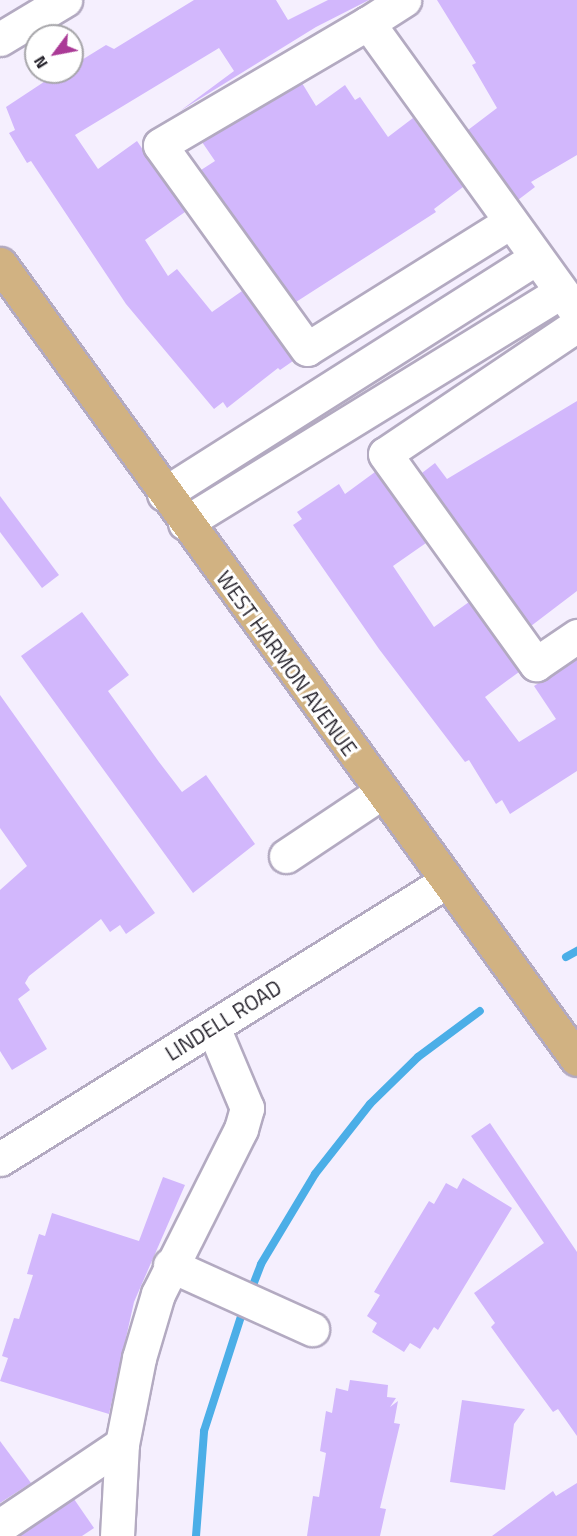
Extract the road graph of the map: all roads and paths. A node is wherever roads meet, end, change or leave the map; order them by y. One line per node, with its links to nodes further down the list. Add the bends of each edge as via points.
1 (404, 0): 3 (street)
2 (57, 2): 4 (street)
3 (368, 23): 5 (street); 5 (street, via 160,145 307,349)
4 (0, 39)
5 (510, 222): 6 (street)
6 (536, 258): 8 (street); 10 (street)
7 (0, 264): 12 (main road, WEST HARMON AVENUE)
8 (569, 303): 11 (street)
9 (577, 325): 14 (street, via 385,454 536,664)
10 (312, 400): 11 (street); 12 (street)
11 (333, 431): 13 (street)
12 (164, 494): 13 (main road, WEST HARMON AVENUE)
13 (185, 524): 15 (main road, WEST HARMON AVENUE)
14 (577, 636)
15 (382, 792): 16 (street); 17 (main road, WEST HARMON AVENUE)
16 (285, 856)
17 (447, 881): 18 (street, LINDELL ROAD); 19 (main road, WEST HARMON AVENUE)
18 (213, 1027): 20 (street, LINDELL ROAD); 21 (street, via 247,1108 239,1133)
19 (577, 1059)
20 (0, 1160)
21 (170, 1265): 22 (street); 23 (street, via 139,1358)
22 (312, 1329)
23 (122, 1444): 24 (street); 25 (street)
24 (0, 1526)
25 (117, 1536)

